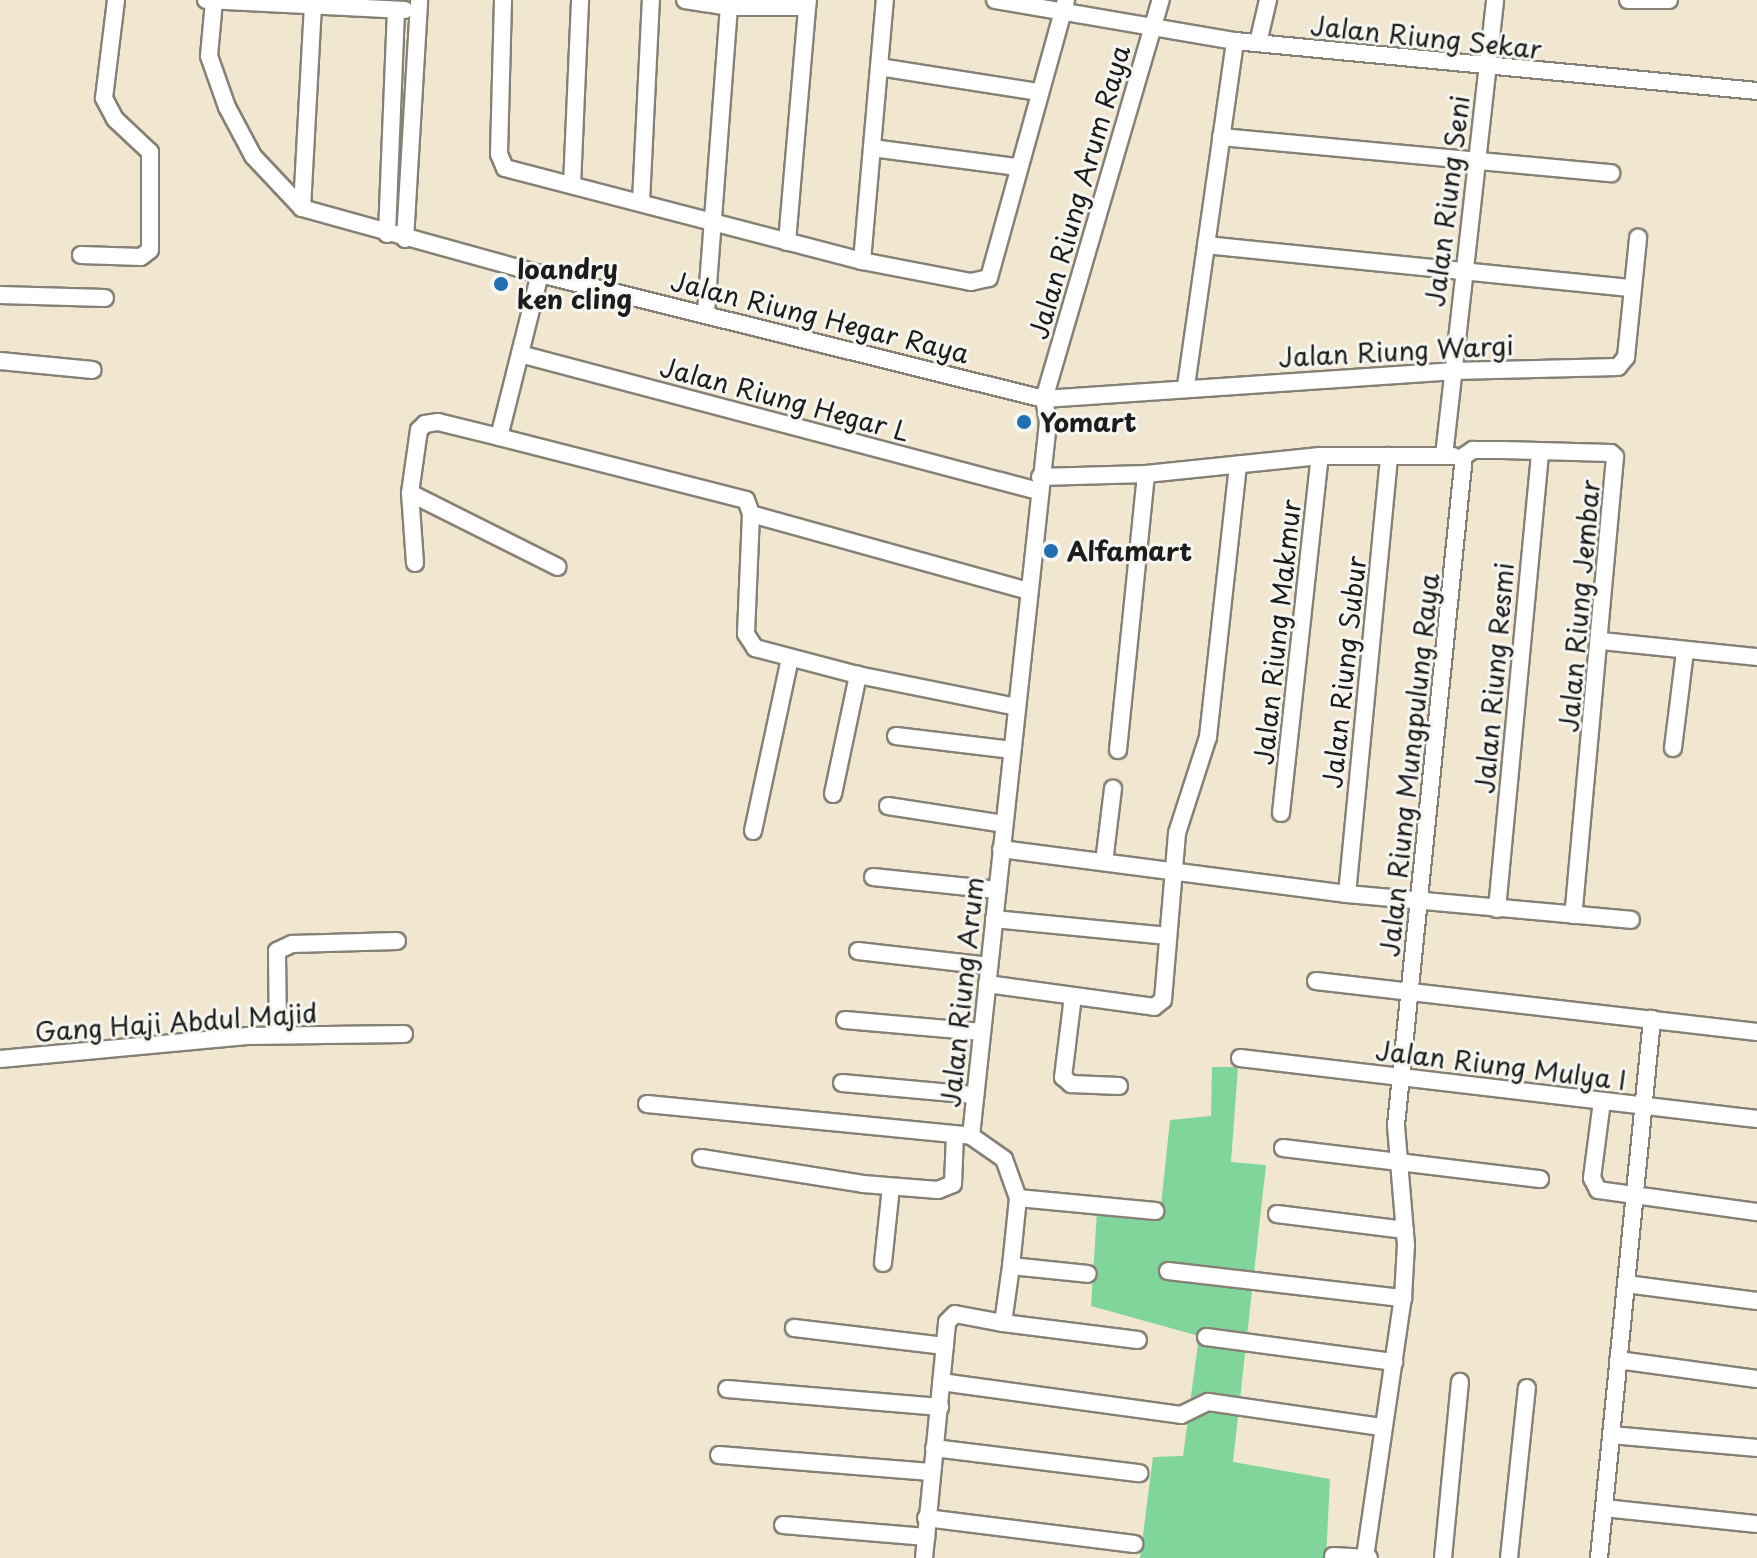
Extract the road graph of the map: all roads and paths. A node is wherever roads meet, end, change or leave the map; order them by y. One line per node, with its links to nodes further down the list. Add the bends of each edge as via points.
1 (116, 0): 41 (street, via 104,98 115,119 150,152 150,250 141,257)
2 (503, 0): 32 (street, via 499,154 512,172)
3 (580, 0): 32 (street)
4 (651, 0): 33 (street)
5 (685, 0): 17 (street)
6 (885, 0): 23 (street)
7 (995, 0): 16 (street, Jalan Riung Sekar)
8 (1161, 0): 20 (street, Jalan Riung Arum Raya)
9 (1268, 0): 22 (street)
10 (1495, 0): 24 (street, Jalan Riung Seni)
11 (1628, 0): 12 (street)
12 (1669, 0)
13 (210, 1): 18 (street); 34 (street, Jalan Riung Hegar Raya, via 209,56 227,107 253,156)
14 (807, 4): 17 (street); 39 (street)
15 (418, 5): 19 (street); 38 (street)
16 (1065, 6): 20 (street, Jalan Riung Sekar); 26 (street)
17 (729, 7): 35 (street)
18 (313, 8): 19 (street); 34 (street)
19 (396, 10): 36 (street)
20 (1152, 29): 21 (street, Jalan Riung Sekar); 54 (street, Jalan Riung Arum Raya)
21 (1235, 41): 22 (street, Jalan Riung Sekar); 27 (street)
22 (1258, 43): 24 (street, Jalan Riung Sekar)
23 (879, 67): 26 (street); 28 (street)
24 (1486, 68): 25 (street, Jalan Riung Sekar); 29 (street, Jalan Riung Seni)
25 (1757, 91)
26 (1039, 92): 30 (street)
27 (1221, 137): 29 (street); 40 (street)
28 (872, 148): 30 (street); 42 (street)
29 (1475, 161): 31 (street); 43 (street, Jalan Riung Seni)
30 (1016, 167): 42 (street, via 989,278 971,282)
31 (1611, 173)
32 (572, 185): 33 (street)
33 (641, 202): 35 (street)
34 (302, 208): 36 (street, Jalan Riung Hegar Raya)
35 (715, 224): 39 (street); 48 (street)
36 (387, 234): 38 (street, Jalan Riung Hegar Raya)
37 (1638, 238): 45 (street, Jalan Riung Wargi)
38 (405, 239): 44 (street, Jalan Riung Hegar Raya)
39 (787, 242): 42 (street)
40 (1206, 245): 43 (street); 53 (street)
41 (81, 255)
42 (862, 261)
43 (1462, 271): 45 (street); 52 (street, Jalan Riung Seni)
44 (540, 274): 48 (street, Jalan Riung Hegar Raya); 49 (street)
45 (1632, 288): 52 (street, Jalan Riung Wargi, via 1626,357 1618,367)
46 (0, 295): 47 (street)
47 (105, 298)
48 (706, 312): 54 (street, Jalan Riung Hegar Raya)
49 (520, 354): 55 (street); 63 (street, Jalan Riung Hegar L)
50 (0, 361): 51 (street)
51 (93, 370)
52 (1452, 371): 53 (street, Jalan Riung Wargi); 59 (street, Jalan Riung Seni)
53 (1186, 386): 54 (street, Jalan Riung Wargi)
54 (1044, 399): 63 (street, Jalan Riung Arum, via 1048,423)
55 (499, 437): 64 (street, via 425,424 419,430); 65 (street, via 733,495 746,500)
56 (1540, 452): 60 (street, Jalan Riung Jembar, via 1473,450); 69 (street, Jalan Riung Jembar, via 1615,457); 92 (street, Jalan Riung Resmi)
57 (1320, 456): 58 (street, Jalan Riung Jembar); 61 (street, Jalan Riung Jembar); 82 (street, Jalan Riung Makmur)
58 (1389, 456): 59 (street, Jalan Riung Jembar); 90 (street, Jalan Riung Subur)
59 (1444, 456): 60 (street, Jalan Riung Jembar)
60 (1464, 456): 91 (street, Jalan Riung Mungpulung Raya)
61 (1237, 470): 62 (street, Jalan Riung Hegar L); 87 (street, via 1208,737 1177,833)
62 (1146, 474): 63 (street, Jalan Riung Hegar L); 78 (street)
63 (1039, 484): 68 (street, Jalan Riung Arum)
64 (410, 493): 66 (street); 67 (street)
65 (751, 514): 68 (street); 72 (street, via 746,634 755,648)
66 (415, 563)
67 (558, 567)
68 (1029, 591): 74 (street, Jalan Riung Arum)
69 (1602, 641): 70 (street); 93 (street, Jalan Riung Jembar)
70 (1685, 651): 71 (street); 76 (street)
71 (1757, 657)
72 (790, 659): 73 (street); 84 (street)
73 (858, 675): 74 (street); 80 (street)
74 (1017, 707): 77 (street, Jalan Riung Arum)
75 (896, 736): 77 (street)
76 (1673, 748)
77 (1012, 750): 83 (street, Jalan Riung Arum)
78 (1118, 750)
79 (1113, 789): 86 (street)
80 (833, 794)
81 (888, 806): 83 (street)
82 (1281, 813)
83 (1004, 824): 85 (street, Jalan Riung Arum)
84 (753, 831)
85 (1001, 849): 86 (street); 89 (street, Jalan Riung Arum)
86 (1104, 862): 87 (street)
87 (1177, 869): 90 (street); 96 (street)
88 (873, 877): 89 (street)
89 (997, 890): 94 (street, Jalan Riung Arum)
90 (1347, 894): 91 (street)
91 (1420, 901): 92 (street); 102 (street, Jalan Riung Mungpulung Raya)
92 (1497, 909): 93 (street)
93 (1573, 915): 95 (street)
94 (994, 919): 96 (street); 99 (street, Jalan Riung Arum)
95 (1631, 920)
96 (1168, 936): 103 (street, via 1161,1005)
97 (397, 941): 109 (street, via 292,944 277,951)
98 (858, 951): 99 (street)
99 (989, 966): 101 (street, Jalan Riung Arum)
100 (1316, 981): 102 (street)
101 (987, 984): 103 (street); 106 (street, Jalan Riung Arum)
102 (1410, 988): 104 (street); 112 (street, Jalan Riung Mungpulung Raya)
103 (1073, 996): 114 (street, via 1063,1077 1071,1084)
104 (1652, 1019): 107 (street); 118 (street)
105 (845, 1020): 106 (street)
106 (981, 1032): 115 (street, Jalan Riung Arum)
107 (1757, 1032)
108 (404, 1034): 109 (street, Gang Haji Abdul Majid)
109 (278, 1035): 111 (street, Gang Haji Abdul Majid)
110 (1240, 1058): 112 (street, Jalan Riung Mulya I)
111 (0, 1059)
112 (1400, 1078): 116 (street, Jalan Riung Mulya I); 123 (street, Jalan Riung Mungpulung Raya)
113 (842, 1083): 115 (street)
114 (1119, 1086)
115 (975, 1095): 120 (street, Jalan Riung Arum)
116 (1602, 1101): 118 (street, Jalan Riung Mulya I); 127 (street, via 1592,1178 1598,1190)
117 (647, 1104): 120 (street)
118 (1644, 1106): 119 (street, Jalan Riung Mulya I); 127 (street)
119 (1757, 1119)
120 (963, 1136): 125 (street, via 948,1189); 126 (street, Jalan Riung Arum, via 1004,1159)
121 (1283, 1148): 123 (street)
122 (701, 1158): 125 (street)
123 (1397, 1158): 124 (street); 131 (street, Jalan Riung Mungpulung Raya)
124 (1540, 1179)
125 (891, 1187): 132 (street)
126 (1018, 1198): 128 (street); 133 (street, Jalan Riung Arum)
127 (1634, 1198): 129 (street); 136 (street)
128 (1155, 1211)
129 (1757, 1212)
130 (1277, 1214): 131 (street)
131 (1405, 1230): 137 (street, Jalan Riung Mungpulung Raya)
132 (883, 1263)
133 (1011, 1266): 135 (street); 139 (street, Jalan Riung Arum)
134 (1168, 1271): 137 (street)
135 (1088, 1274)
136 (1626, 1284): 138 (street); 144 (street)
137 (1403, 1298): 145 (street, Jalan Riung Mungpulung Raya)
138 (1757, 1301)
139 (1003, 1323): 142 (street); 143 (street, via 955,1314 947,1322)
140 (794, 1328): 143 (street)
141 (1206, 1337): 145 (street)
142 (1138, 1340)
143 (945, 1346): 147 (street)
144 (1618, 1360): 146 (street); 153 (street)
145 (1394, 1362): 152 (street, Jalan Riung Mungpulung Raya)
146 (1757, 1379)
147 (941, 1382): 151 (street); 152 (street, via 1181,1415 1208,1402)
148 (1460, 1382): 168 (street)
149 (1527, 1388): 169 (street)
150 (727, 1389): 151 (street)
151 (940, 1407): 154 (street)
152 (1381, 1427): 167 (street, Jalan Riung Mungpulung Raya)
153 (1611, 1435): 155 (street); 159 (street)
154 (934, 1448): 157 (street); 158 (street)
155 (1757, 1448)
156 (719, 1455): 157 (street)
157 (930, 1472): 160 (street)
158 (1139, 1473)
159 (1604, 1508): 161 (street); 170 (street)
160 (926, 1518): 163 (street); 164 (street)
161 (1757, 1524)
162 (783, 1525): 163 (street)
163 (926, 1537): 166 (street)
164 (1134, 1544)
165 (1333, 1556): 167 (street)
166 (924, 1558)
167 (1367, 1558)
168 (1443, 1558)
169 (1509, 1558)
170 (1599, 1558)

